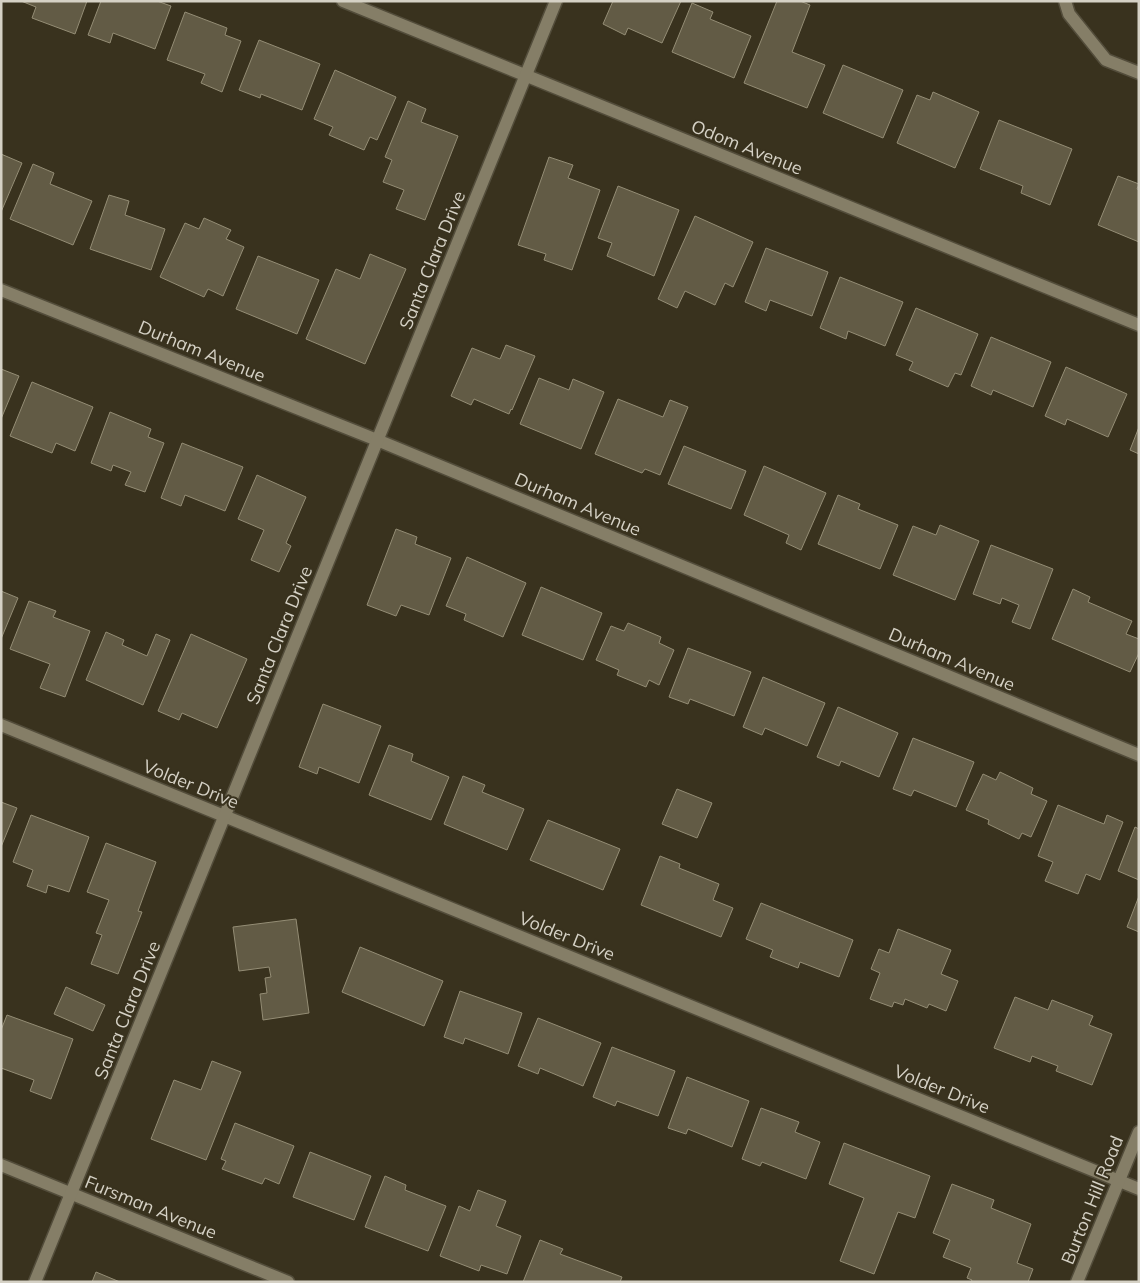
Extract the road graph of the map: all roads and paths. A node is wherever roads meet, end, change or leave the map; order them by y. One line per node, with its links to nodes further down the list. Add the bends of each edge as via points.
1 (343, 1): 5 (street, Odom Avenue)
2 (556, 1): 5 (street, Santa Clara Drive)
3 (1065, 1): 4 (street, via 1069,14 1106,60)
4 (1139, 73)
5 (526, 76): 7 (street, Odom Avenue); 8 (street, Santa Clara Drive)
6 (1, 290): 8 (street, Durham Avenue)
7 (1139, 325)
8 (378, 440): 10 (street, Durham Avenue); 11 (street, Santa Clara Drive)
9 (1, 725): 11 (street, Volder Drive)
10 (1139, 755)
11 (224, 816): 14 (street, Volder Drive); 16 (street, Santa Clara Drive)
12 (1138, 1133): 14 (street, Burton Hill Road)
13 (1, 1165): 16 (street, Fursman Avenue)
14 (1119, 1180): 15 (street, Volder Drive); 19 (street, Burton Hill Road)
15 (1139, 1189)
16 (71, 1193): 17 (street, Santa Clara Drive); 18 (street, Fursman Avenue)
17 (35, 1282)
18 (288, 1282)
19 (1077, 1282)

